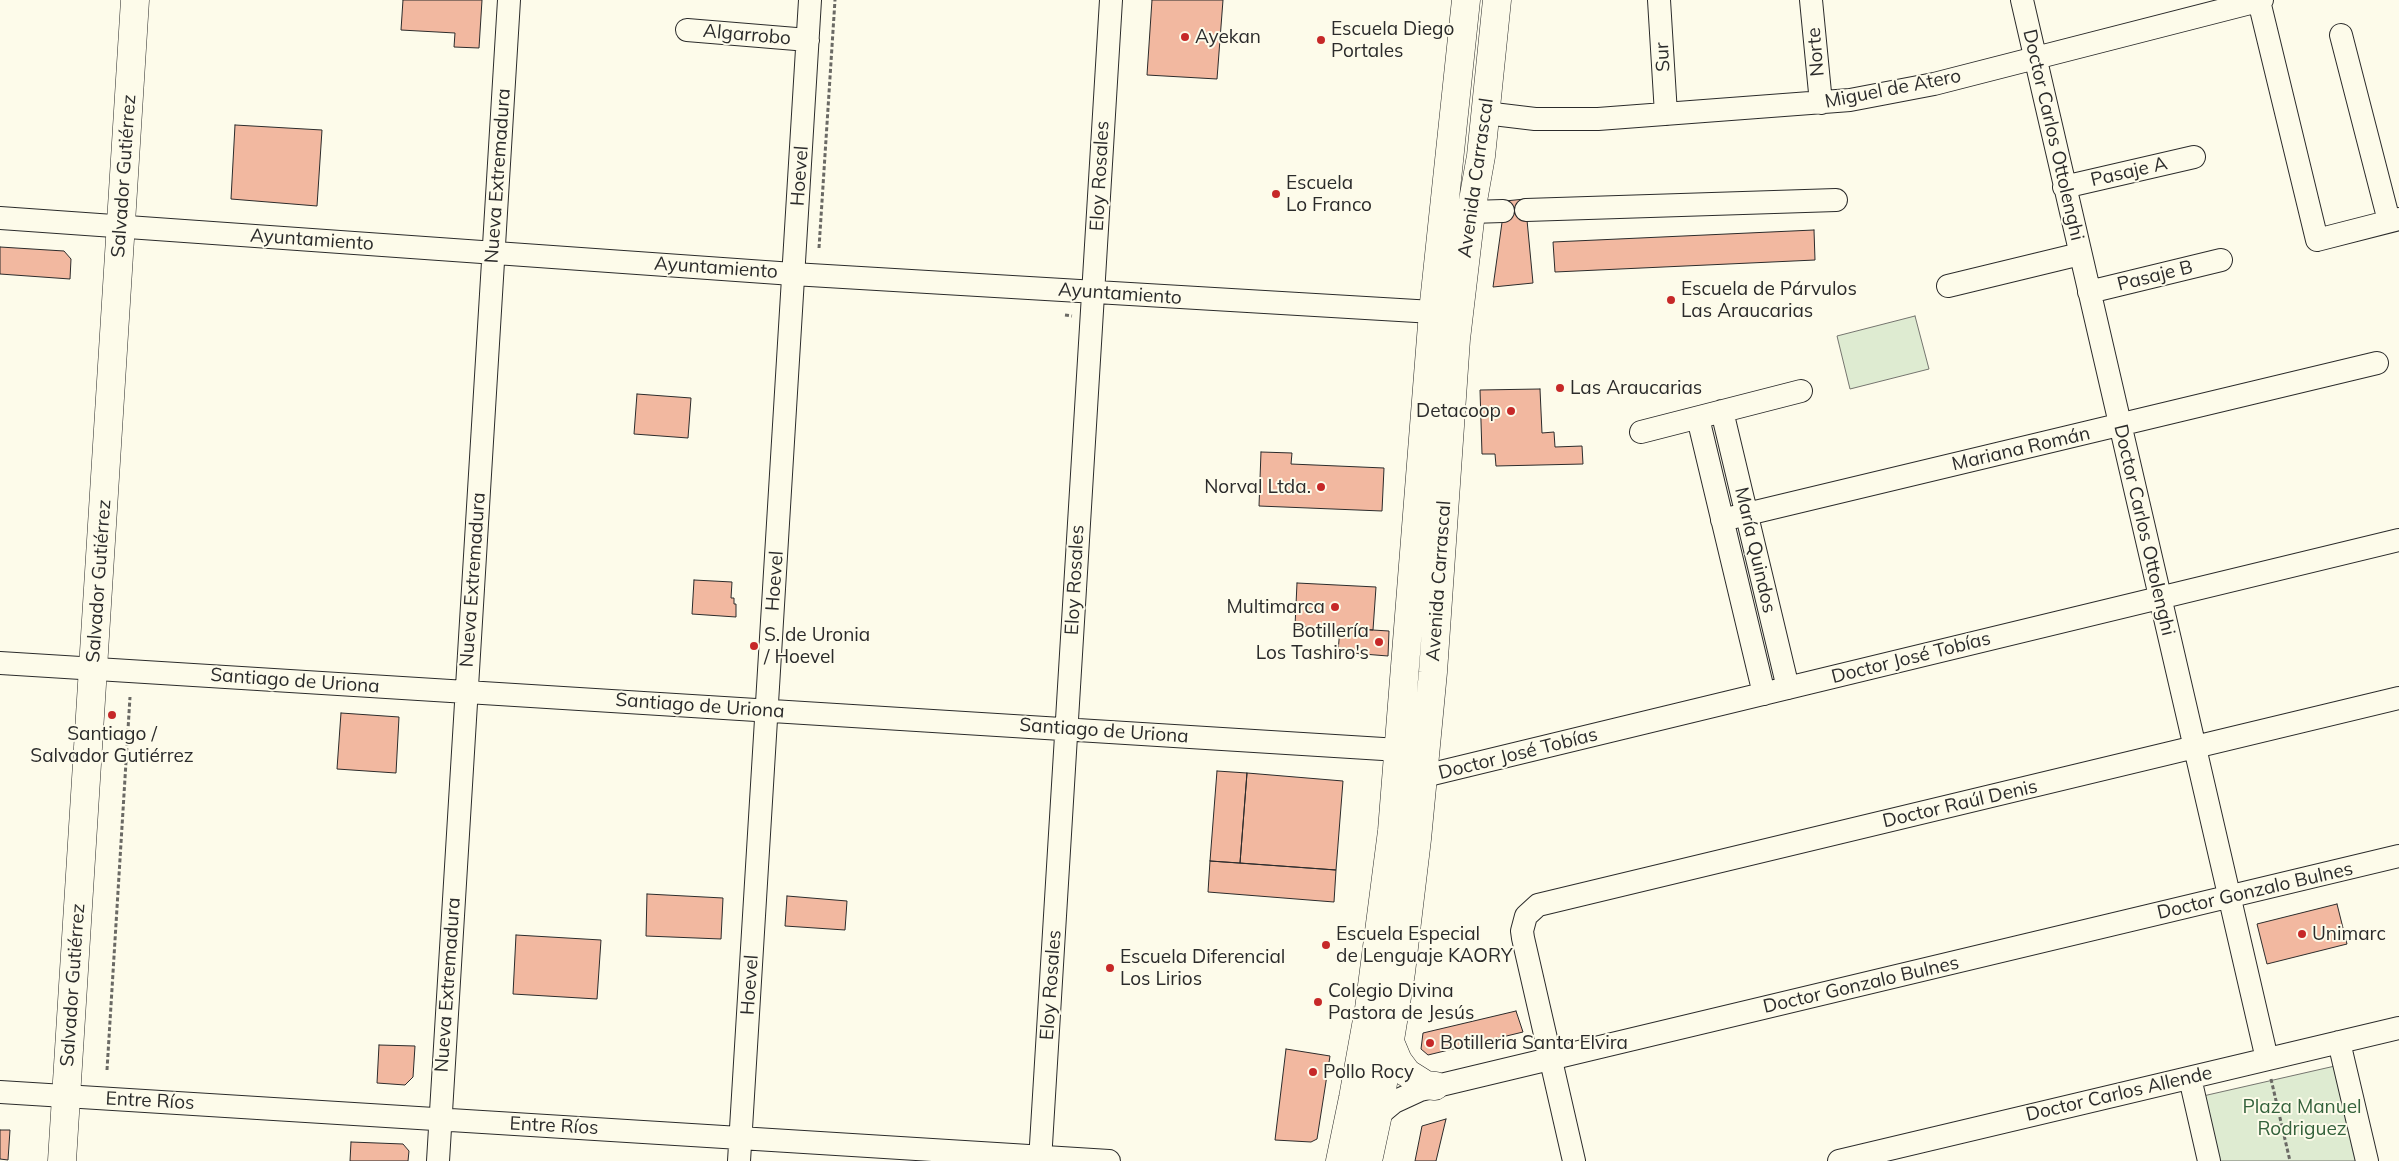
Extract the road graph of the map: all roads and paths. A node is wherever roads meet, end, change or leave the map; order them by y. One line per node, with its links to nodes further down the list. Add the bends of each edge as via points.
1 (135, 0): 27 (main road, Salvador Gutiérrez)
2 (510, 0): 29 (street, Nueva Extremadura)
3 (810, 0): 14 (street, Hoevel)
4 (835, 0): 28 (path)
5 (1111, 0): 34 (street, Eloy Rosales)
6 (1466, 0): 36 (main road, Avenida Carrascal)
7 (1497, 0): 17 (main road, Avenida Carrascal)
8 (1659, 0): 18 (street, Sur)
9 (1811, 0): 16 (street, Norte)
10 (2022, 0): 15 (street, Doctor Carlos Ottolenghi)
11 (2261, 0): 15 (street, Miguel de Atero); 26 (street, via 2317,240)
12 (687, 30): 14 (street, Algarrobo)
13 (2342, 34): 26 (street)
14 (808, 40): 32 (street, Hoevel)
15 (2035, 58): 16 (street, Miguel de Atero, via 1907,90); 20 (street, Doctor Carlos Ottolenghi)
16 (1821, 103): 18 (street, Miguel de Atero)
17 (1485, 114): 18 (street, Miguel de Atero, via 1558,120); 24 (main road, Avenida Carrascal)
18 (1666, 114)
19 (2194, 156): 20 (street, Pasaje A)
20 (2064, 186): 30 (street, Doctor Carlos Ottolenghi)
21 (1836, 200): 22 (street)
22 (1526, 210)
23 (1503, 211): 24 (street)
24 (1471, 212): 58 (main road, Avenida Carrascal, via 1451,393)
25 (0, 218): 27 (street, Ayuntamiento)
26 (2394, 220)
27 (120, 226): 29 (street, Ayuntamiento); 48 (main road, Salvador Gutiérrez)
28 (819, 248)
29 (494, 253): 32 (street, Ayuntamiento); 50 (street, Nueva Extremadura)
30 (2080, 254): 33 (street); 35 (street, Doctor Carlos Ottolenghi)
31 (2221, 260): 35 (street, Pasaje B)
32 (794, 274): 34 (street, Ayuntamiento); 54 (street, Hoevel)
33 (1948, 286)
34 (1093, 292): 36 (street, Ayuntamiento); 55 (street, Eloy Rosales)
35 (2089, 292): 41 (street, Doctor Carlos Ottolenghi)
36 (1433, 312): 57 (main road, Avenida Carrascal)
37 (2377, 363): 41 (street, Mariana Román)
38 (1801, 391): 39 (street)
39 (1722, 411): 40 (street); 43 (street, María Quindos)
40 (1698, 418): 42 (street); 44 (street, María Quindos)
41 (2120, 425): 43 (street, Mariana Román); 46 (street, Doctor Carlos Ottolenghi)
42 (1641, 432)
43 (1747, 514): 44 (street, Mariana Román); 49 (street, María Quindos)
44 (1722, 520): 51 (street, María Quindos)
45 (2399, 540): 46 (street, Doctor José Tobías)
46 (2160, 598): 49 (street, Doctor José Tobías); 56 (street, Doctor Carlos Ottolenghi)
47 (0, 662): 48 (street, Santiago de Uriona)
48 (93, 668): 50 (street, Santiago de Uriona); 70 (main road, Salvador Gutiérrez)
49 (1788, 688): 51 (street, Doctor José Tobías)
50 (467, 692): 54 (street, Santiago de Uriona); 72 (street, Nueva Extremadura)
51 (1764, 694): 58 (street, Doctor José Tobías)
52 (130, 697): 66 (path)
53 (2399, 698): 56 (street, Doctor Raúl Denis)
54 (767, 710): 55 (street, Santiago de Uriona); 73 (street, Hoevel)
55 (1066, 729): 57 (street, Santiago de Uriona); 75 (street, Eloy Rosales)
56 (2194, 748): 60 (street, Doctor Carlos Ottolenghi); 64 (street, Doctor Raúl Denis, via 1538,905 1526,916 1522,931)
57 (1399, 750): 74 (main road, Avenida Carrascal, via 1370,1000 1354,1098)
58 (1424, 776): 62 (main road, Avenida Carrascal)
59 (2399, 856): 60 (street, Doctor Gonzalo Bulnes)
60 (2229, 897): 64 (street, Doctor Gonzalo Bulnes); 65 (street, Doctor Carlos Ottolenghi)
61 (2399, 1028): 63 (street, Doctor Carlos Allende)
62 (1390, 1042): 68 (main road, via 1407,1073); 71 (main road, Avenida Carrascal)
63 (2339, 1042): 65 (street, Doctor Carlos Allende); 85 (street)
64 (1550, 1059): 68 (street, Doctor Gonzalo Bulnes); 81 (street)
65 (2267, 1059): 67 (street, Doctor Carlos Allende); 84 (path)
66 (107, 1070)
67 (2190, 1078): 82 (street, Doctor Carlos Allende); 83 (street)
68 (1435, 1086): 71 (street, Doctor Gonzalo Bulnes, via 1403,1097)
69 (0, 1092): 70 (street, Entre Ríos)
70 (66, 1096): 72 (street, Entre Ríos); 76 (main road, Salvador Gutiérrez)
71 (1378, 1114): 74 (street, Doctor Gonzalo Bulnes); 80 (main road, Avenida Carrascal)
72 (440, 1119): 73 (street, Entre Ríos); 77 (street, Nueva Extremadura)
73 (740, 1137): 75 (street, Entre Ríos); 78 (street, Hoevel)
74 (1336, 1158)
75 (1040, 1159): 79 (street, Entre Ríos)
76 (62, 1161)
77 (438, 1161)
78 (739, 1161)
79 (1108, 1161)
80 (1368, 1161)
81 (1574, 1161)
82 (1839, 1161)
83 (2209, 1161)
84 (2290, 1161)
85 (2368, 1161)

